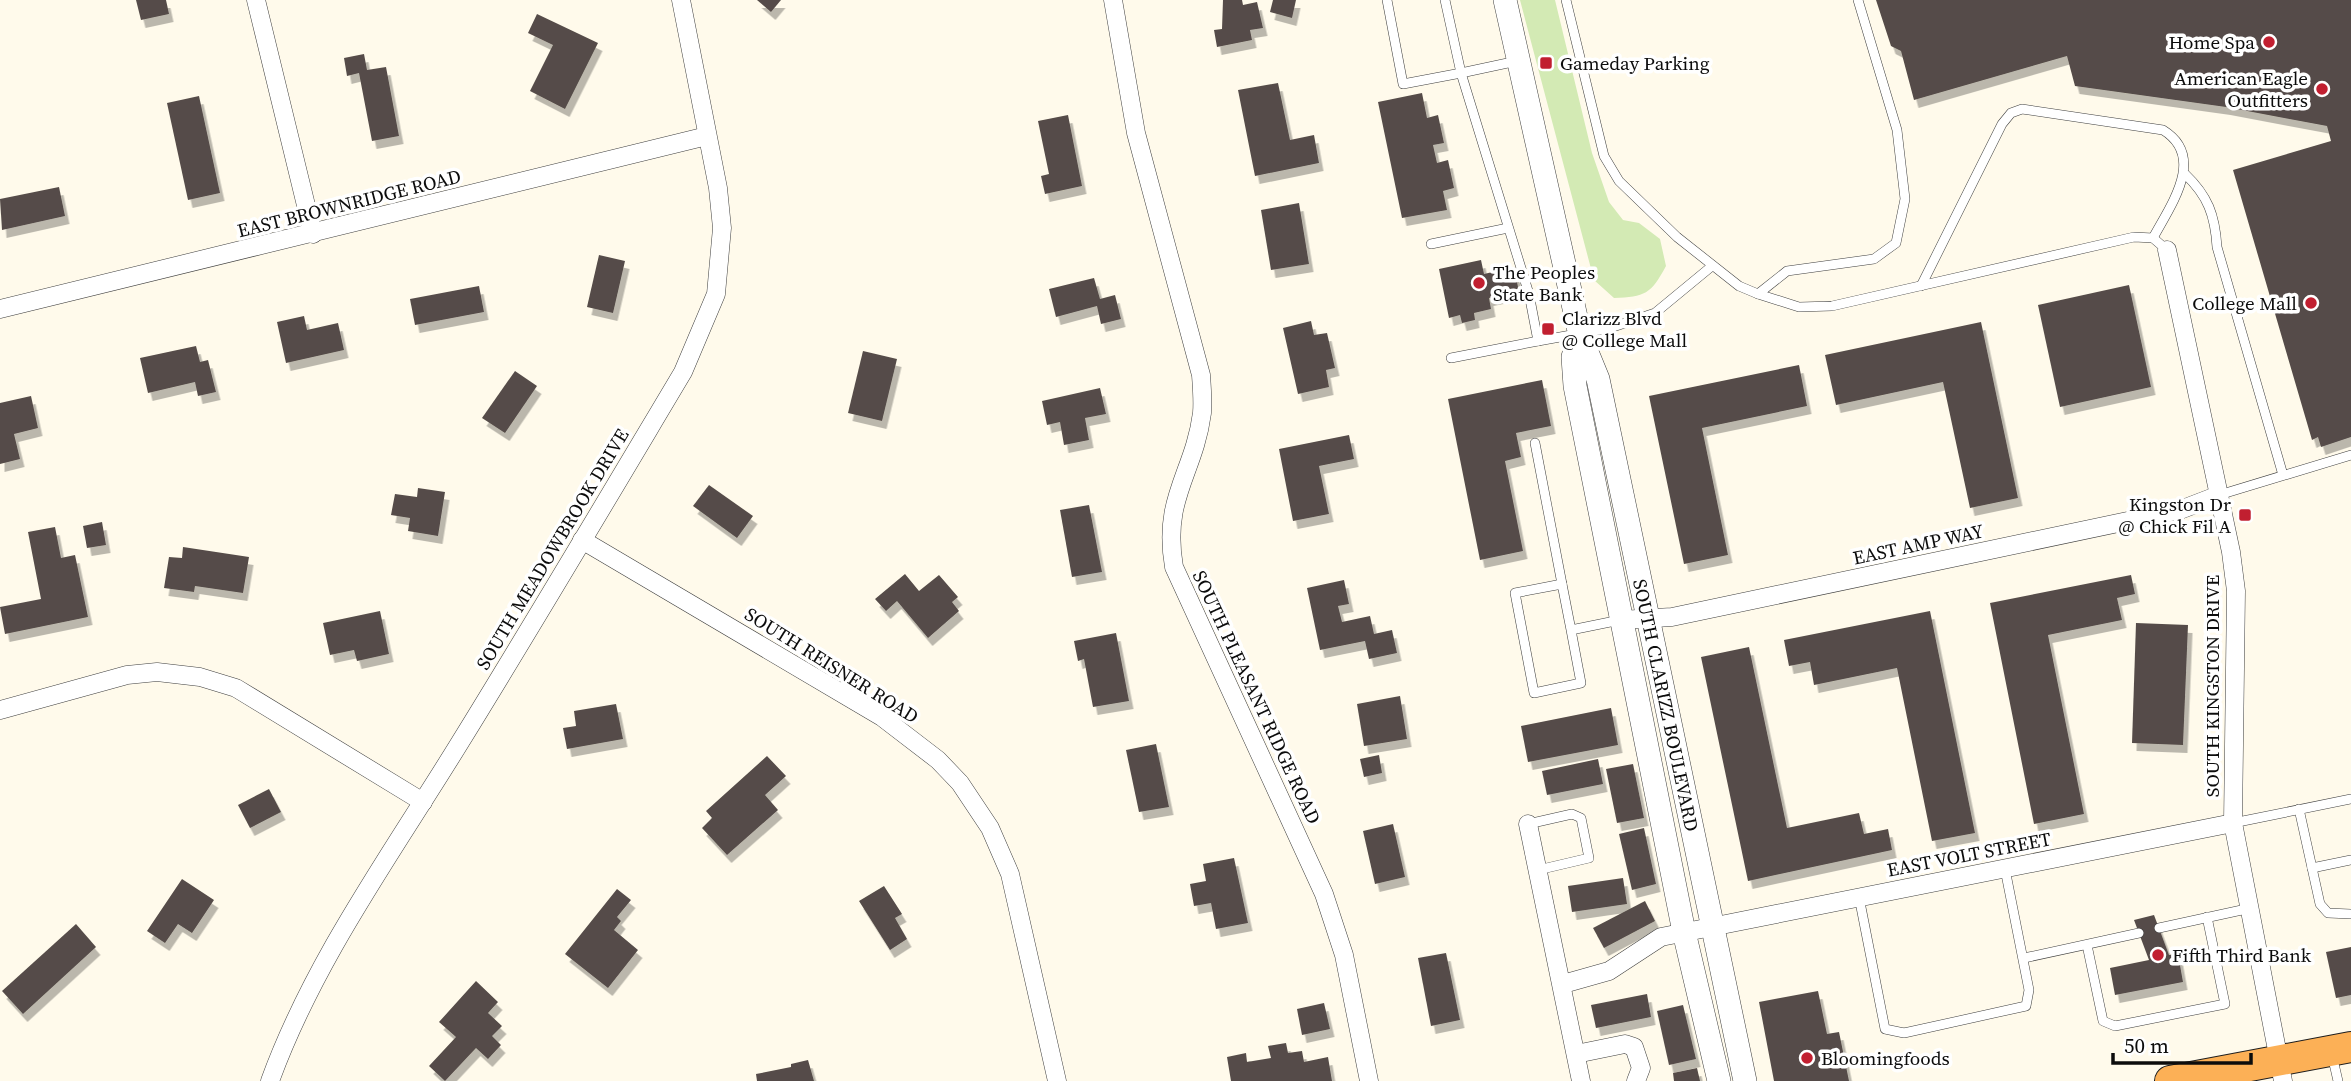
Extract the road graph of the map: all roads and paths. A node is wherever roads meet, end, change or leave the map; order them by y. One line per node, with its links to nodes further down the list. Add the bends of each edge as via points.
1 (256, 0): 14 (street)
2 (681, 0): 11 (street, SOUTH MEADOWBROOK DRIVE)
3 (1112, 0): 59 (street, SOUTH PLEASANT RIDGE ROAD, via 1139,145 1201,375 1202,413 1172,513 1174,567 1324,894 1344,955)
4 (1387, 0): 10 (lane, via 1404,84)
5 (1445, 0): 10 (lane)
6 (1505, 0): 9 (street, SOUTH CLARIZZ BOULEVARD)
7 (1566, 0): 17 (lane, via 1604,156 1619,181)
8 (1858, 0): 19 (lane, via 1896,130 1905,200 1896,243 1874,259 1787,271)
9 (1518, 60): 10 (lane); 21 (street, SOUTH CLARIZZ BOULEVARD)
10 (1461, 73): 13 (lane)
11 (707, 136): 14 (street, EAST BROWNRIDGE ROAD); 28 (street, SOUTH MEADOWBROOK DRIVE, via 722,228 716,294 683,372)
12 (2185, 174): 16 (lane); 18 (lane, via 2181,149 2163,130 2022,109 2011,113); 26 (lane, via 2203,191 2215,225 2217,247)
13 (1508, 228): 15 (lane); 22 (lane)
14 (313, 234): 20 (street, EAST BROWNRIDGE ROAD)
15 (1431, 244)
16 (2160, 244): 18 (lane, via 2134,237); 27 (street, SOUTH KINGSTON DRIVE)
17 (1713, 267): 19 (lane); 21 (lane, via 1655,313)
18 (1921, 286): 19 (lane, via 1815,308)
19 (1758, 294)
20 (0, 309)
21 (1580, 335): 22 (lane); 30 (street, SOUTH CLARIZZ BOULEVARD, via 1598,379); 31 (street, SOUTH CLARIZZ BOULEVARD, via 1573,357 1574,386)
22 (1538, 341): 23 (lane)
23 (1451, 358)
24 (1535, 443): 29 (lane)
25 (2351, 455): 26 (lane)
26 (2283, 475): 27 (lane)
27 (2219, 495): 30 (street, EAST AMP WAY, via 2180,510); 37 (street, SOUTH KINGSTON DRIVE, via 2236,592)
28 (582, 540): 35 (street, SOUTH MEADOWBROOK DRIVE); 58 (street, SOUTH REISNER ROAD, via 882,717 960,783 990,828 1010,874)
29 (1562, 584): 32 (lane); 32 (lane, via 1515,593 1534,693 1581,683)
30 (1650, 619): 31 (street, EAST AMP WAY); 47 (street, SOUTH CLARIZZ BOULEVARD)
31 (1621, 620): 32 (lane); 49 (street, SOUTH CLARIZZ BOULEVARD)
32 (1571, 630)
33 (0, 710): 35 (street, via 127,676 157,672 200,677 236,688)
34 (2351, 799): 36 (lane)
35 (423, 802): 57 (street, SOUTH MEADOWBROOK DRIVE, via 335,942)
36 (2299, 809): 37 (lane); 40 (lane)
37 (2233, 823): 41 (street, EAST VOLT STREET); 44 (street, SOUTH KINGSTON DRIVE)
38 (1528, 824): 42 (street); 42 (lane, via 1572,814 1581,818 1589,858)
39 (2351, 860): 40 (lane)
40 (2312, 868): 45 (lane, via 2320,904 2328,913)
41 (2005, 869): 43 (street, EAST VOLT STREET); 52 (lane)
42 (1538, 870): 53 (street)
43 (1859, 897): 47 (street, EAST VOLT STREET); 52 (lane, via 1885,1029 1904,1033 2026,1006 2029,990)
44 (2251, 908): 46 (lane); 56 (street, SOUTH KINGSTON DRIVE)
45 (2351, 914)
46 (2207, 917): 48 (lane); 51 (lane, via 2225,1004 2115,1026 2103,1021)
47 (1713, 927): 49 (street, EAST VOLT STREET); 63 (street, SOUTH CLARIZZ BOULEVARD)
48 (2159, 928)
49 (1684, 932): 53 (street, EAST VOLT STREET, via 1661,937 1609,971); 62 (street, SOUTH CLARIZZ BOULEVARD)
50 (2139, 933): 51 (lane)
51 (2087, 945): 52 (lane)
52 (2024, 958)
53 (1563, 984): 55 (street)
54 (2341, 1048): 56 (highway); 65 (lane)
55 (1576, 1054): 60 (street); 61 (street, via 1625,1044 1634,1047 1641,1068)
56 (2281, 1070): 64 (highway)
57 (270, 1081)
58 (1057, 1081)
59 (1369, 1081)
60 (1581, 1081)
61 (1636, 1081)
62 (1719, 1081)
63 (1745, 1081)
64 (2170, 1081)
65 (2338, 1081)

